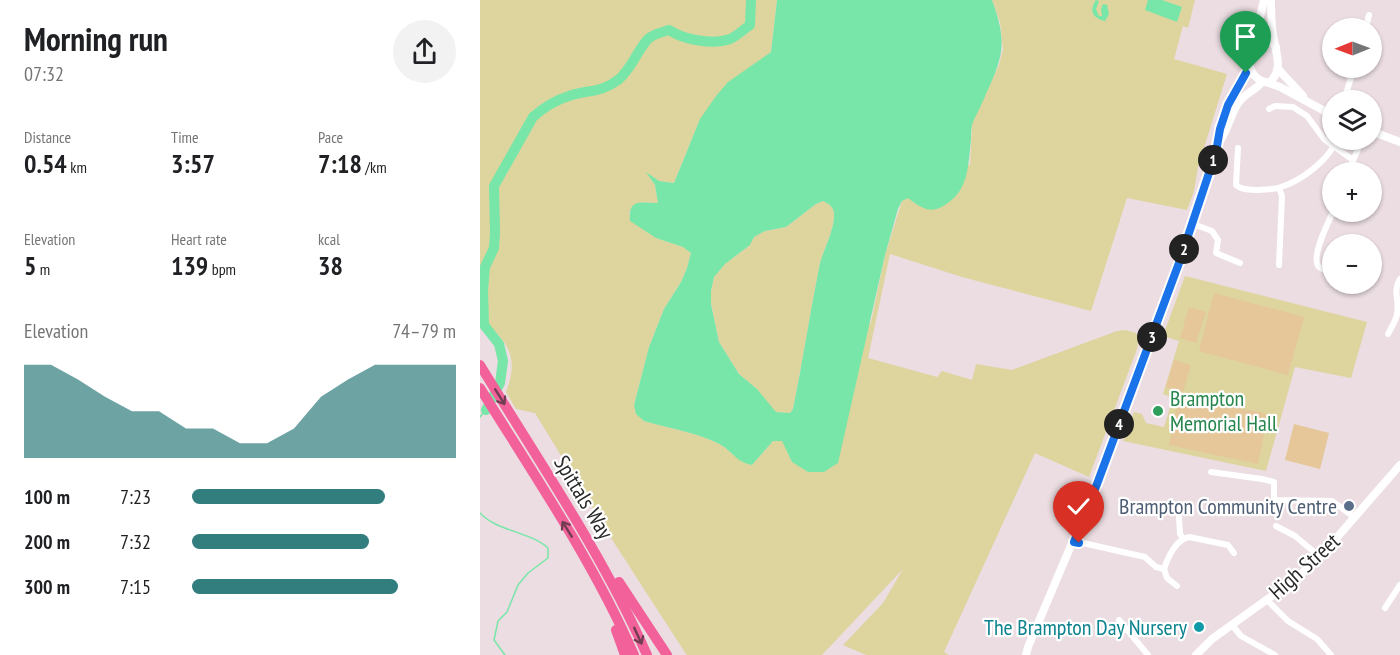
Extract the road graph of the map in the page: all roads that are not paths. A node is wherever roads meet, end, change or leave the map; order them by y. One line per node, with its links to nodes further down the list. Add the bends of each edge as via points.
1 (1264, 0): 5 (main road)
2 (1271, 0): 6 (main road)
3 (1370, 15): 4 (street)
4 (1369, 18)
5 (1253, 46): 6 (main road, via 1265,40); 7 (main road)
6 (1276, 47): 8 (main road)
7 (1249, 62): 9 (main road, via 1253,75); 15 (main road, via 1228,105)
8 (1278, 69): 9 (main road, via 1273,79); 10 (main road)
9 (1265, 83): 10 (main road); 15 (main road, via 1240,101)
10 (1309, 103): 12 (main road)
11 (1269, 109): 14 (street, via 1293,107 1307,116)
12 (1322, 110)
13 (1382, 135): 16 (main road)
14 (1322, 136)
15 (1219, 142): 23 (main road)
16 (1400, 142)
17 (1238, 148): 22 (street, via 1239,188)
18 (1330, 150): 22 (street, via 1296,181)
19 (1343, 150): 21 (street)
20 (1358, 150): 21 (street)
21 (1353, 160)
22 (1279, 188): 26 (street)
23 (1193, 224): 25 (street, via 1212,231 1218,240 1216,253); 39 (main road)
24 (1322, 239): 27 (street, via 1315,256 1316,265)
25 (1240, 263)
26 (1279, 265)
27 (1322, 270)
28 (1400, 279): 29 (street, via 1395,286 1397,316)
29 (1388, 334)
30 (482, 369): 36 (highway, Spittals Way, one-way to 36)
31 (480, 388): 41 (highway, Spittals Way, one-way to 31)
32 (1400, 465): 35 (main road, High Street)
33 (1211, 472): 35 (street, via 1274,482 1274,500 1332,501)
34 (1179, 517): 38 (street)
35 (1354, 517): 42 (main road, High Street)
36 (578, 523): 52 (highway, Spittals Way, one-way to 52); 53 (highway)
37 (1276, 525): 42 (street)
38 (1183, 538): 40 (street, via 1228,545); 43 (street)
39 (1074, 542): 43 (street, via 1145,557); 54 (main road)
40 (1234, 553)
41 (584, 556): 50 (highway); 51 (highway, Spittals Way)
42 (1320, 558): 46 (main road, High Street)
43 (1164, 569): 45 (street, via 1167,578)
44 (1400, 585): 47 (street)
45 (1177, 586)
46 (1267, 600): 49 (main road, High Street); 58 (street, via 1288,621 1317,639)
47 (1385, 608)
48 (1119, 620): 55 (street)
49 (1232, 625): 56 (main road, High Street); 57 (street, via 1240,636)
50 (625, 655)
51 (634, 655)
52 (647, 655)
53 (667, 655)
54 (1026, 655)
55 (1148, 655)
56 (1196, 655)
57 (1275, 655)
58 (1331, 655)

